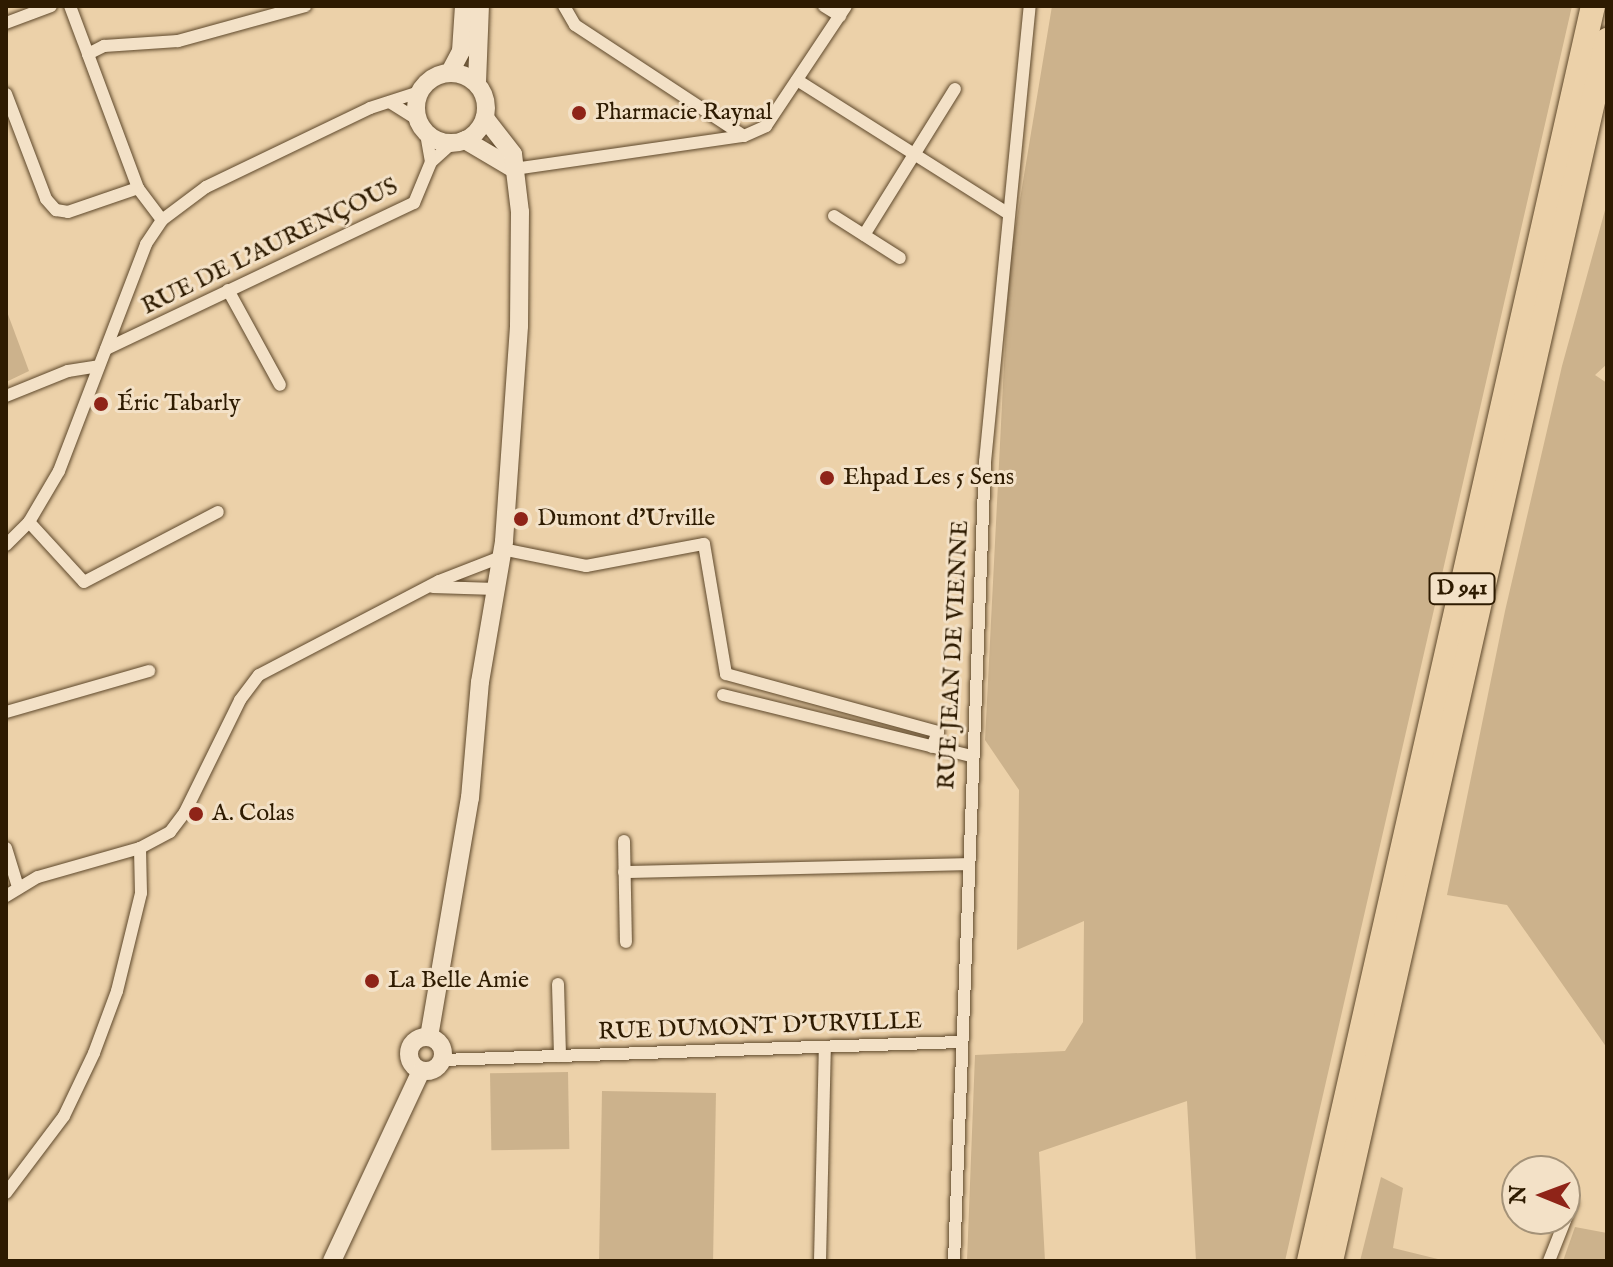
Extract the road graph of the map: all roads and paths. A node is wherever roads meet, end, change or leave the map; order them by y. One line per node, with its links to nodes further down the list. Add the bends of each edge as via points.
1 (51, 6): 11 (street)
2 (70, 6): 13 (street)
3 (305, 6): 13 (street, via 178,41 104,46)
4 (464, 6): 14 (main road, via 461,51)
5 (480, 6): 16 (main road)
6 (564, 6): 23 (street, via 575,25)
7 (824, 6): 10 (street)
8 (1030, 6): 29 (street, RUE JEAN DE VIENNE)
9 (1593, 6): 70 (highway, D 941)
10 (843, 11): 15 (street)
11 (6, 23)
12 (1607, 40): 71 (highway, D 941)
13 (88, 54): 28 (street)
14 (450, 72): 16 (main road); 18 (main road, via 432,77)
15 (797, 80): 23 (street, via 766,126); 25 (street)
16 (477, 83): 21 (main road, via 486,101)
17 (955, 89): 25 (street)
18 (419, 92): 20 (street); 22 (main road)
19 (6, 94): 28 (street, via 46,199 56,210 68,212)
20 (391, 103): 22 (street); 31 (street, via 370,108 206,187)
21 (485, 118): 24 (main road); 27 (main road, via 513,154)
22 (422, 126): 24 (main road); 26 (street)
23 (744, 136): 27 (street)
24 (458, 142): 26 (street, RUE DE L'AURENÇOUS); 27 (main road)
25 (914, 154): 29 (street); 32 (street)
26 (431, 162): 34 (street, RUE DE L'AURENÇOUS, via 414,203)
27 (514, 169): 42 (main road, via 520,212 519,326)
28 (138, 188): 31 (street)
29 (1006, 212): 49 (street, RUE JEAN DE VIENNE, via 985,462)
30 (834, 216): 32 (street)
31 (162, 220): 35 (street, via 146,244)
32 (864, 235): 33 (street)
33 (900, 258)
34 (228, 290): 35 (street, RUE DE L'AURENÇOUS); 37 (street)
35 (106, 349): 36 (street)
36 (99, 366): 38 (street, via 68,371); 40 (street, via 59,471)
37 (280, 385)
38 (6, 396)
39 (218, 512): 40 (street, via 84,582)
40 (29, 522): 41 (street)
41 (6, 545)
42 (502, 553): 43 (street); 44 (main road); 48 (street, via 586,566 704,544 726,674 938,732)
43 (426, 588): 44 (street); 52 (street, via 259,675 240,700 185,812 170,832)
44 (496, 589): 59 (main road, via 470,798)
45 (149, 671): 47 (street)
46 (723, 695): 48 (street)
47 (6, 712)
48 (932, 747): 49 (street)
49 (971, 756): 53 (street, RUE JEAN DE VIENNE)
50 (624, 841): 54 (street)
51 (6, 848): 55 (street)
52 (140, 848): 55 (street); 65 (street, via 141,893 117,991 94,1053 64,1116)
53 (966, 864): 54 (street); 60 (street, RUE JEAN DE VIENNE)
54 (624, 872): 57 (street)
55 (18, 887): 56 (street)
56 (6, 896)
57 (626, 942)
58 (558, 984): 62 (street)
59 (429, 1037): 63 (main road, via 439,1043); 64 (main road, via 413,1042 409,1053)
60 (960, 1042): 61 (street, RUE DUMONT D'URVILLE); 69 (street, RUE JEAN DE VIENNE)
61 (825, 1048): 62 (street, RUE DUMONT D'URVILLE); 68 (street)
62 (560, 1056): 63 (street, RUE DUMONT D'URVILLE)
63 (442, 1060): 64 (main road, via 432,1070)
64 (421, 1071): 67 (main road)
65 (6, 1193)
66 (1559, 1235): 72 (street)
67 (332, 1261)
68 (820, 1261)
69 (954, 1261)
70 (1309, 1261)
71 (1331, 1261)
72 (1549, 1261)

